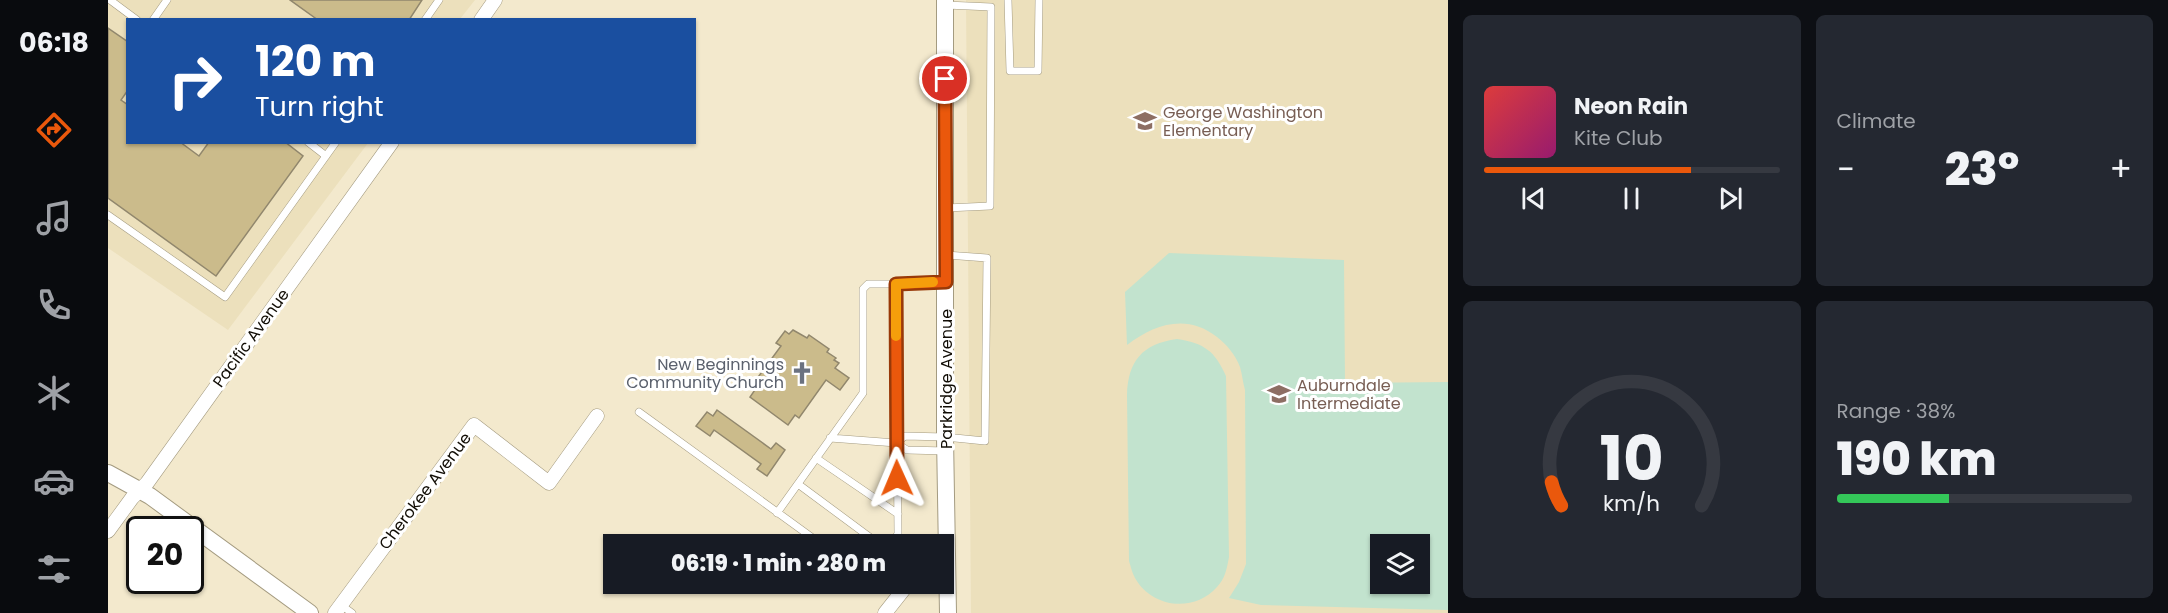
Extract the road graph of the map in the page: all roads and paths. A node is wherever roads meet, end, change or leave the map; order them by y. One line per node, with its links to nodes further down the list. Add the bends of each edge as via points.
1 (110, 0): 8 (lane)
2 (439, 0): 10 (lane)
3 (495, 0): 11 (street)
4 (1008, 0): 5 (lane, via 1010,71 1038,71)
5 (1039, 0)
6 (164, 1): 9 (lane)
7 (945, 2): 16 (street, Parkridge Avenue); 16 (lane, via 991,7 990,206)
8 (134, 18)
9 (154, 18)
10 (426, 18)
11 (482, 18)
12 (311, 144): 15 (lane)
13 (335, 144): 15 (lane)
14 (391, 144): 29 (street, Pacific Avenue)
15 (326, 156): 17 (lane, via 225,297)
16 (946, 208): 18 (street, Parkridge Avenue)
17 (108, 215)
18 (946, 255): 19 (street, Parkridge Avenue); 25 (lane, via 987,258 985,441)
19 (946, 282): 20 (lane); 25 (street, Parkridge Avenue)
20 (896, 284): 23 (lane, via 868,284 863,289 863,393); 24 (lane)
21 (639, 412): 30 (lane)
22 (597, 416): 39 (street, Cherokee Avenue, via 549,483 474,425)
23 (830, 438): 24 (lane); 26 (lane)
24 (896, 443): 25 (lane, via 907,450); 25 (lane, via 905,436); 31 (lane)
25 (946, 444): 36 (street, Parkridge Avenue)
26 (816, 458): 28 (lane); 31 (lane)
27 (108, 473): 29 (street)
28 (798, 484): 30 (lane); 34 (lane)
29 (140, 490): 32 (street, Pacific Avenue); 40 (street)
30 (777, 513): 33 (lane)
31 (898, 514): 35 (lane)
32 (108, 531)
33 (807, 534)
34 (866, 534)
35 (898, 534)
36 (946, 534)
37 (900, 594): 41 (street)
38 (947, 594): 42 (street, Parkridge Avenue)
39 (343, 610)
40 (310, 613)
41 (885, 613)
42 (948, 613)

